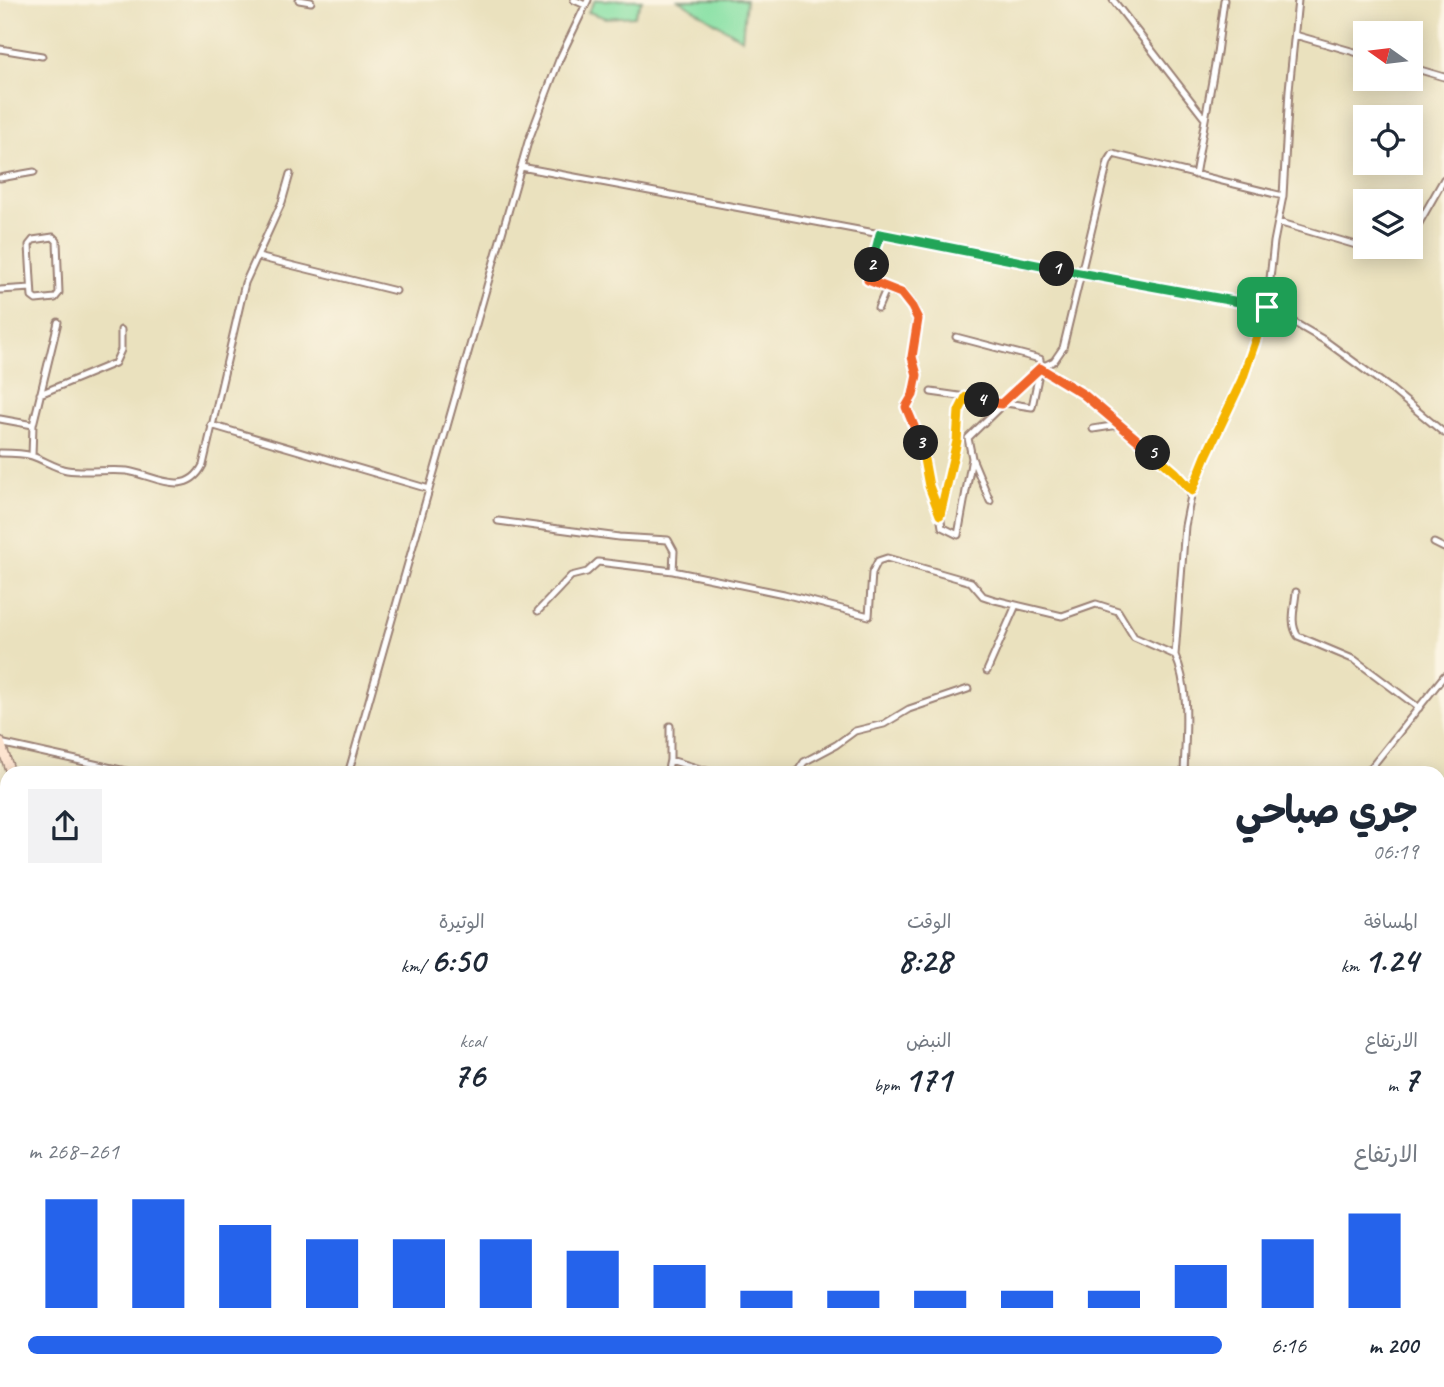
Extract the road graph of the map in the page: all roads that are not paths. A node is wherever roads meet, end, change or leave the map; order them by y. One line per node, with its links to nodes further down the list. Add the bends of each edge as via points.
1 (299, 0): 2 (street)
2 (310, 0)
3 (574, 0): 7 (street)
4 (1113, 0): 14 (street)
5 (1224, 0): 14 (street)
6 (1298, 0): 8 (street)
7 (587, 2): 15 (street, via 538,109)
8 (1295, 35): 10 (street); 21 (street)
9 (0, 49): 11 (street)
10 (1353, 52)
11 (42, 56)
12 (1423, 71): 13 (street)
13 (1444, 77)
14 (1205, 118): 18 (street)
15 (521, 167): 24 (street); 51 (street)
16 (34, 172): 19 (street)
17 (290, 174): 26 (street)
18 (1195, 175): 21 (street); 27 (street, via 1110,156)
19 (0, 178)
20 (1444, 179): 22 (street)
21 (1283, 196): 23 (street)
22 (1423, 216)
23 (1278, 222): 25 (street); 32 (street)
24 (880, 234): 27 (street); 28 (street, via 868,280)
25 (1353, 244)
26 (258, 257): 31 (street); 44 (street, via 245,283)
27 (1082, 275): 32 (street); 37 (street, via 1063,348 1054,361)
28 (887, 287): 33 (street); 54 (street, via 901,293 918,319 912,357 917,375 906,407 919,434)
29 (31, 288): 29 (street, via 36,300 58,296 56,238 30,242); 30 (street)
30 (0, 290)
31 (396, 291)
32 (1267, 307): 47 (street, via 1324,340); 52 (street, via 1242,380)
33 (878, 308)
34 (58, 322): 39 (street)
35 (121, 330): 39 (street, via 121,350 115,363)
36 (956, 337): 37 (street, via 1040,359)
37 (1040, 368): 41 (street); 41 (street, via 1032,407); 45 (street, via 1083,394)
38 (932, 392): 40 (street)
39 (40, 394): 43 (street)
40 (966, 397): 41 (street); 54 (street, via 959,411)
41 (1001, 404): 50 (street, via 968,438)
42 (0, 419): 43 (street)
43 (33, 425): 49 (street)
44 (211, 425): 49 (street, via 203,465 187,483 149,479 129,471 65,469); 51 (street)
45 (1118, 425): 46 (street); 52 (street)
46 (1094, 429)
47 (1444, 433)
48 (0, 453): 49 (street)
49 (32, 456)
50 (972, 458): 53 (street); 54 (street, via 958,535 942,527)
51 (429, 489): 72 (street)
52 (1192, 491): 62 (street)
53 (990, 501)
54 (940, 515)
55 (498, 521): 58 (street, via 668,540 674,551)
56 (1434, 543): 57 (street)
57 (1444, 548)
58 (673, 571): 60 (street, via 869,616 872,573 878,561 887,558 971,582 983,596); 61 (street, via 598,562 587,572 571,576)
59 (1296, 592): 66 (street, via 1293,623 1298,636 1355,660)
60 (1016, 605): 62 (street, via 1062,616 1096,604 1118,611 1133,637); 63 (street)
61 (538, 611)
62 (1175, 655): 76 (street, via 1184,695)
63 (987, 671)
64 (1444, 676): 66 (street)
65 (968, 689): 75 (street, via 909,709 884,724 855,731)
66 (1419, 708): 77 (street)
67 (670, 726): 69 (street)
68 (0, 742): 70 (street); 71 (street)
69 (670, 760): 73 (street); 74 (street)
70 (8, 766)
71 (104, 766)
72 (350, 766)
73 (669, 766)
74 (690, 766)
75 (801, 766)
76 (1184, 766)
77 (1373, 766)

